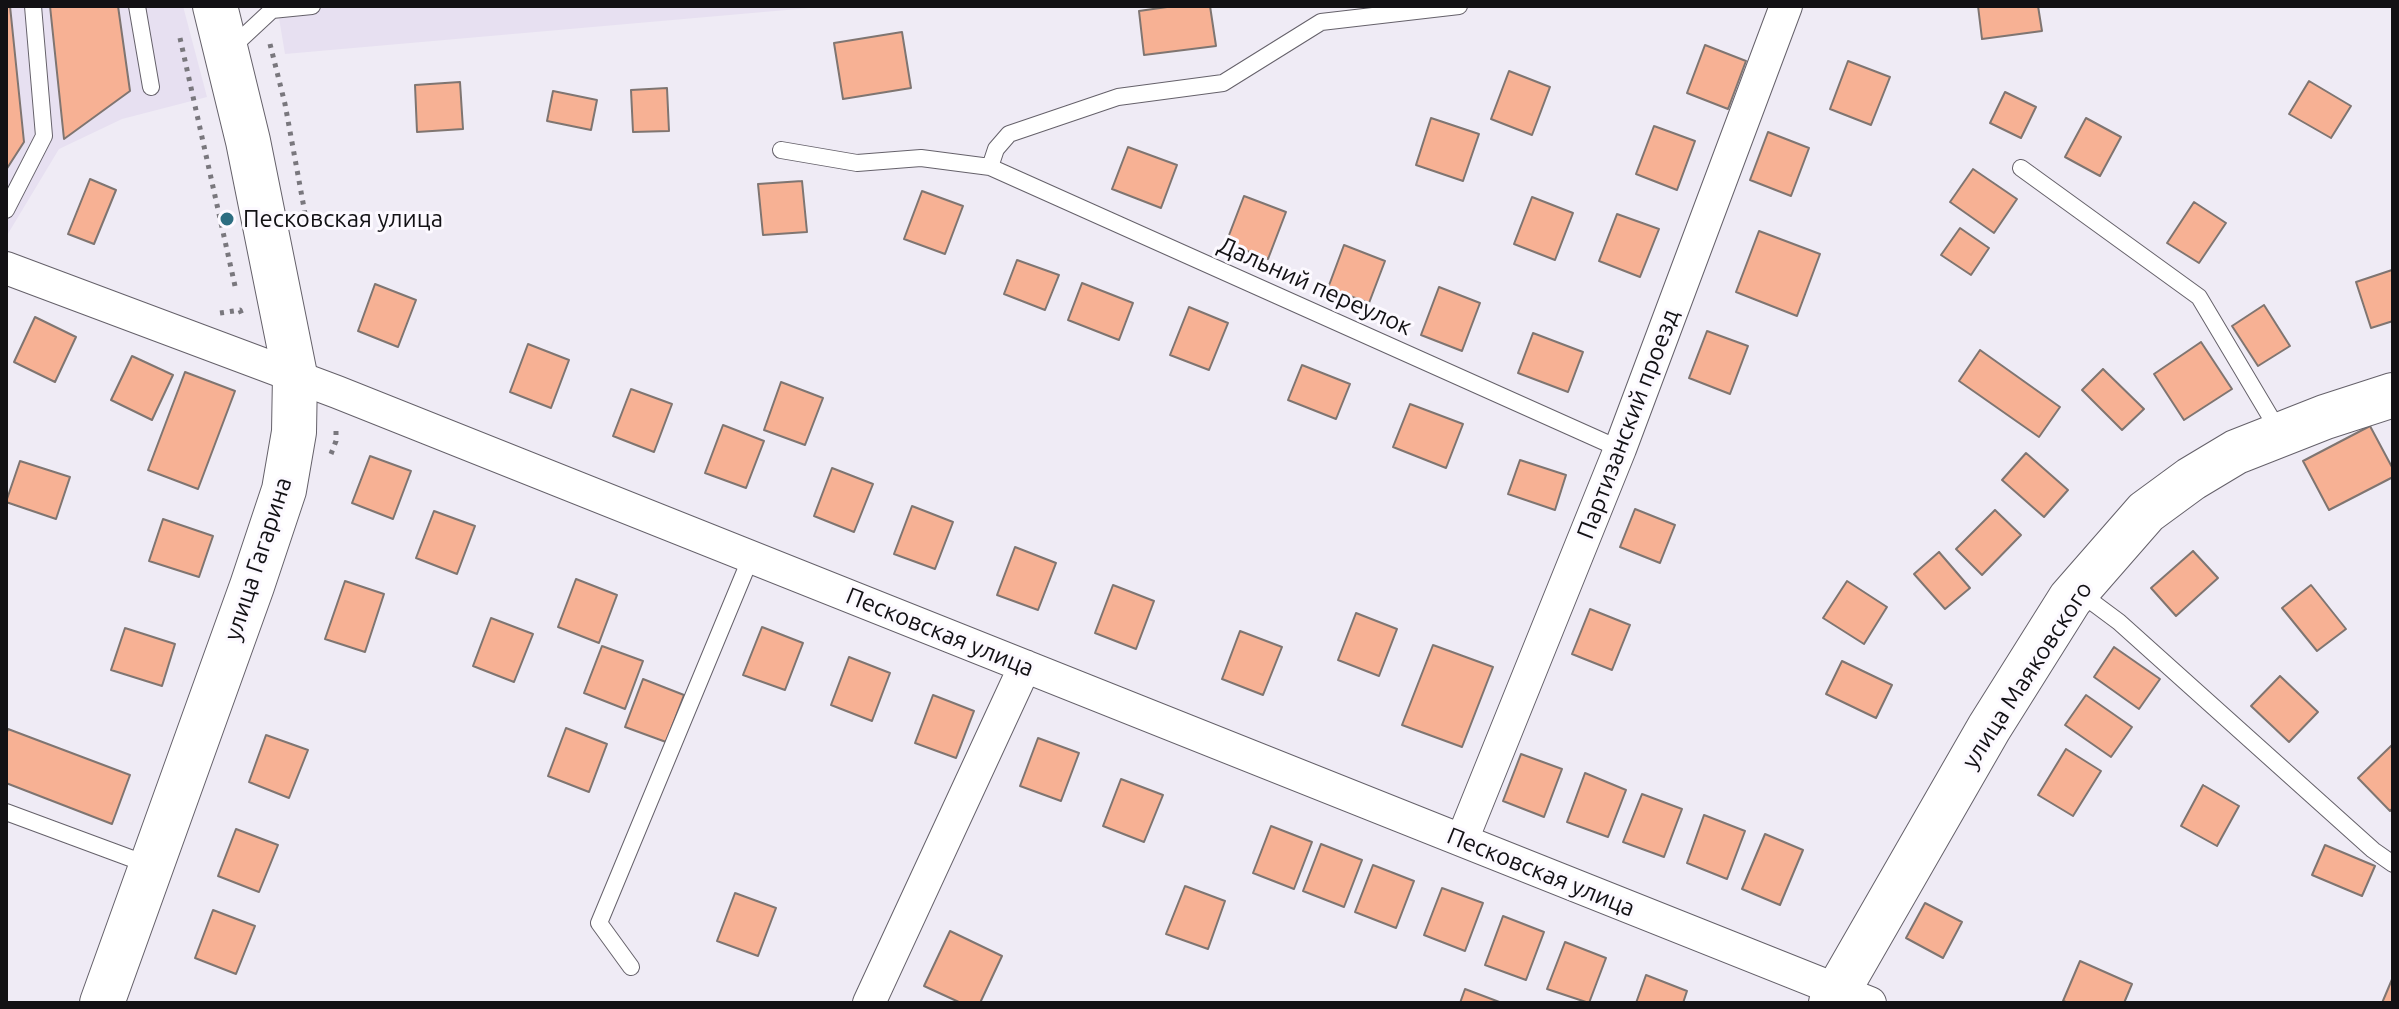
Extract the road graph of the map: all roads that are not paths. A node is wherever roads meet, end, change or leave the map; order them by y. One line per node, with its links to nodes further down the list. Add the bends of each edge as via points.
1 (33, 6): 13 (lane, via 44,136)
2 (137, 6): 9 (lane)
3 (215, 6): 8 (main road, улица Гагарина)
4 (312, 6): 7 (lane)
5 (1459, 6): 11 (lane, via 1321,22 1223,83 1118,97 1009,134)
6 (1786, 6): 18 (street, Партизанский проезд)
7 (269, 11): 8 (lane)
8 (227, 52): 15 (main road, улица Гагарина)
9 (151, 87)
10 (781, 150): 11 (lane, Дальний переулок, via 857,163 921,158)
11 (990, 167): 18 (lane, Дальний переулок)
12 (2021, 168): 17 (lane, via 2199,297)
13 (6, 210)
14 (6, 268): 15 (street, Песковская улица)
15 (295, 375): 19 (street, Песковская улица); 25 (main road, улица Гагарина, via 294,432 284,490)
16 (2393, 395): 17 (main road, улица Маяковского)
17 (2281, 434): 20 (main road, улица Маяковского, via 2236,452 2146,512)
18 (1620, 449): 23 (street, Партизанский проезд)
19 (751, 557): 21 (street, Песковская улица); 26 (lane, via 599,923)
20 (2077, 591): 24 (lane); 27 (main road, улица Маяковского, via 1989,728)
21 (1025, 666): 23 (street, Песковская улица); 29 (street)
22 (6, 812): 25 (lane)
23 (1462, 840): 27 (street, Песковская улица)
24 (2393, 864)
25 (149, 865): 28 (main road, улица Гагарина)
26 (631, 967)
27 (1846, 998)
28 (102, 1003)
29 (869, 1003)

